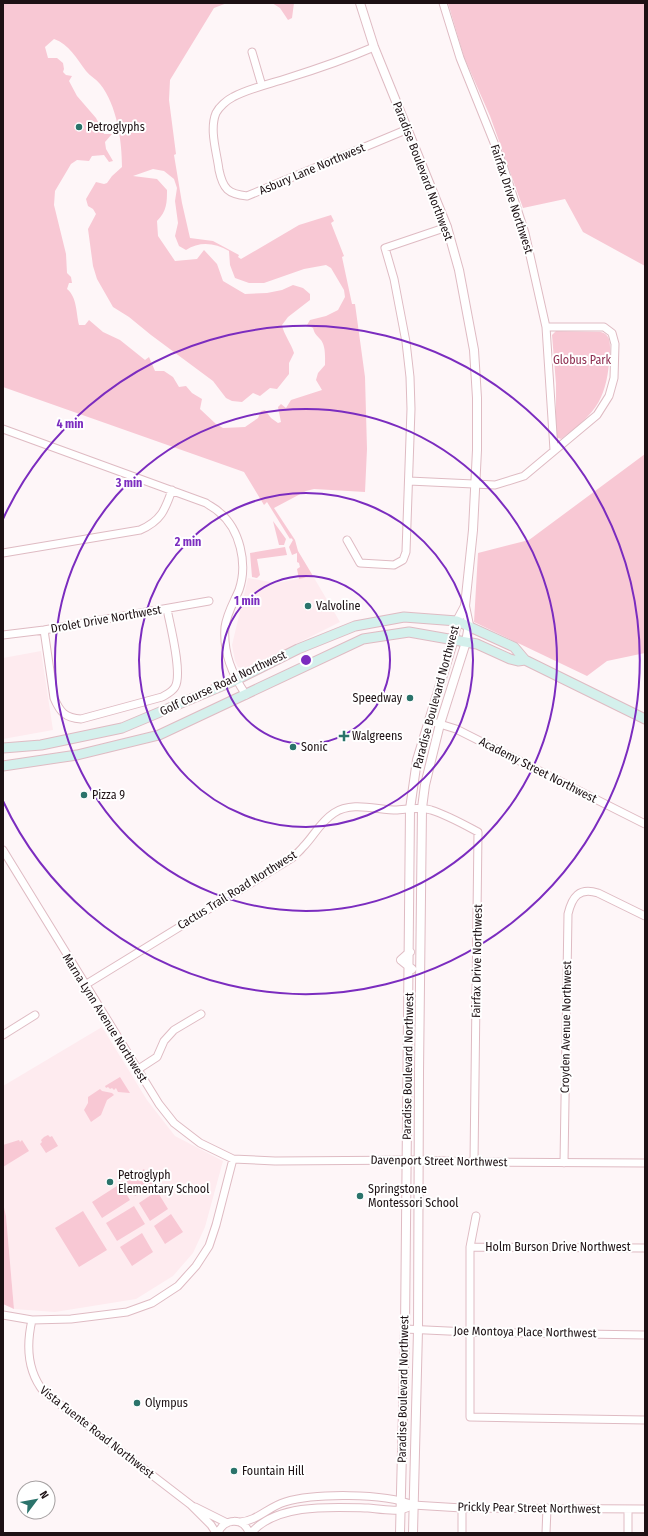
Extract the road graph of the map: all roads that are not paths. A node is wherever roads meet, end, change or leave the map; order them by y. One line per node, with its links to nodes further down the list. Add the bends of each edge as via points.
1 (360, 3): 3 (street, Paradise Boulevard Northwest)
2 (443, 3): 8 (street, Fairfax Drive Northwest, via 460,58 503,164 518,210)
3 (374, 48): 5 (street, Asbury Lane Northwest); 6 (street, Paradise Boulevard Northwest)
4 (252, 52): 5 (street)
5 (262, 86): 6 (street, Asbury Lane Northwest, via 233,97 216,111 213,120 221,180 226,189 234,194 247,196 260,192)
6 (408, 129): 7 (street, Paradise Boulevard Northwest)
7 (447, 227): 11 (street, via 385,248 394,279 410,377); 12 (street, Paradise Boulevard Northwest, via 468,310 474,350 477,398)
8 (546, 327): 10 (street, Fairfax Drive Northwest); 10 (street, via 604,327 612,333 615,344 614,378 609,396 597,416)
9 (3, 429): 13 (street)
10 (554, 450): 12 (street, via 524,476 495,485)
11 (409, 482): 12 (street); 14 (street, via 406,552 403,560 394,565 360,563)
12 (476, 485): 17 (street, Paradise Boulevard Northwest)
13 (172, 490): 15 (street, via 162,514 149,526 140,530); 26 (street, via 206,503 220,512 231,526 239,543 242,576 225,625 226,655)
14 (347, 540)
15 (3, 553)
16 (209, 601): 18 (street, Drolet Drive Northwest)
17 (465, 606): 19 (street, Paradise Boulevard Northwest); 20 (street, Paradise Boulevard Northwest)
18 (167, 609): 21 (street, Drolet Drive Northwest); 21 (street, via 178,672 175,686 162,697 81,718 63,714 54,698)
19 (457, 620): 20 (main road, Golf Course Road Northwest); 23 (street, Paradise Boulevard Northwest); 26 (main road, Golf Course Road Northwest, via 404,617 355,626 298,648)
20 (469, 626): 24 (street, Paradise Boulevard Northwest); 25 (main road, Golf Course Road Northwest, via 514,647)
21 (44, 630): 22 (street, Drolet Drive Northwest)
22 (3, 635)
23 (454, 639): 24 (main road, Golf Course Road Northwest); 27 (main road, Golf Course Road Northwest, via 409,632 363,639); 29 (street, Paradise Boulevard Northwest)
24 (466, 642): 25 (main road, Golf Course Road Northwest, via 477,644 510,659); 30 (street, Paradise Boulevard Northwest)
25 (525, 660): 28 (main road, Golf Course Road Northwest)
26 (236, 680): 27 (street); 31 (main road, Golf Course Road Northwest, via 122,728 41,745)
27 (246, 695): 32 (main road, Golf Course Road Northwest, via 159,735 76,755)
28 (645, 719)
29 (430, 721): 30 (street, Academy Street Northwest); 34 (street, Paradise Boulevard Northwest, via 418,760)
30 (440, 724): 33 (street, Paradise Boulevard Northwest); 35 (street, Academy Street Northwest, via 456,729)
31 (3, 748)
32 (3, 766)
33 (422, 808): 34 (street, Fairfax Drive Northwest); 37 (street, Paradise Boulevard Northwest); 54 (street, Fairfax Drive Northwest, via 448,816 478,832)
34 (410, 809): 38 (street, Paradise Boulevard Northwest); 44 (street, Cactus Trail Road Northwest, via 367,807 335,812 322,822 303,848 292,858)
35 (645, 824)
36 (3, 850): 44 (street, Marna Lynn Avenue Northwest)
37 (421, 894): 38 (street); 40 (street, Paradise Boulevard Northwest)
38 (409, 909): 41 (street, Paradise Boulevard Northwest)
39 (645, 916): 55 (street, Croyden Avenue Northwest, via 592,891 577,895 571,902 568,914)
40 (420, 943): 41 (street); 43 (street, Paradise Boulevard Northwest)
41 (409, 953): 42 (street, Paradise Boulevard Northwest, via 401,960)
42 (409, 966): 43 (street); 49 (street, Paradise Boulevard Northwest)
43 (420, 978): 50 (street, Paradise Boulevard Northwest)
44 (85, 985): 48 (street, Marna Lynn Avenue Northwest)
45 (35, 1014): 47 (street)
46 (201, 1014): 48 (street, via 174,1030 164,1041 157,1057)
47 (3, 1035)
48 (137, 1070): 51 (street, Marna Lynn Avenue Northwest, via 174,1123 200,1143)
49 (408, 1074): 50 (street, via 413,1082); 52 (street, Paradise Boulevard Northwest)
50 (420, 1108): 53 (street, Paradise Boulevard Northwest)
51 (233, 1159): 52 (street, Davenport Street Northwest); 61 (street, via 209,1246 178,1286 152,1302 127,1312 71,1319)
52 (407, 1160): 53 (street, Davenport Street Northwest); 62 (street, Paradise Boulevard Northwest)
53 (418, 1160): 54 (street, Davenport Street Northwest); 63 (street, Paradise Boulevard Northwest)
54 (474, 1162): 55 (street, Davenport Street Northwest)
55 (564, 1163): 56 (street, Davenport Street Northwest)
56 (645, 1163)
57 (476, 1216): 58 (street)
58 (470, 1247): 59 (street, Holm Burson Drive Northwest); 64 (street)
59 (645, 1248)
60 (3, 1315): 61 (street)
61 (32, 1320): 68 (street, Vista Fuente Road Northwest, via 29,1331 29,1364 36,1383 44,1392)
62 (405, 1329): 63 (street, Joe Montoya Place Northwest); 67 (street, Paradise Boulevard Northwest)
63 (418, 1330): 64 (street, Joe Montoya Place Northwest); 69 (street, Paradise Boulevard Northwest)
64 (469, 1332): 65 (street, Joe Montoya Place Northwest); 66 (street, via 470,1417)
65 (645, 1335)
66 (645, 1420)
67 (400, 1500): 69 (street); 74 (street, Paradise Boulevard Northwest); 75 (street, via 308,1497 285,1502 256,1518)
68 (191, 1505): 76 (street, Vista Fuente Road Northwest); 77 (street, Vista Fuente Road Northwest)
69 (413, 1505): 70 (street, Prickly Pear Street Northwest); 74 (street); 80 (street, Paradise Boulevard Northwest)
70 (462, 1508): 71 (street, Prickly Pear Street Northwest); 81 (street)
71 (547, 1508): 72 (street, Prickly Pear Street Northwest); 82 (street)
72 (628, 1509): 73 (street, Prickly Pear Street Northwest); 83 (street)
73 (645, 1509)
74 (400, 1510): 78 (street, via 307,1508 277,1516); 79 (street, Paradise Boulevard Northwest)
75 (240, 1522): 76 (street); 78 (street)
76 (227, 1523): 77 (street)
77 (217, 1533)
78 (250, 1533)
79 (400, 1533)
80 (413, 1533)
81 (462, 1533)
82 (546, 1533)
83 (628, 1533)

